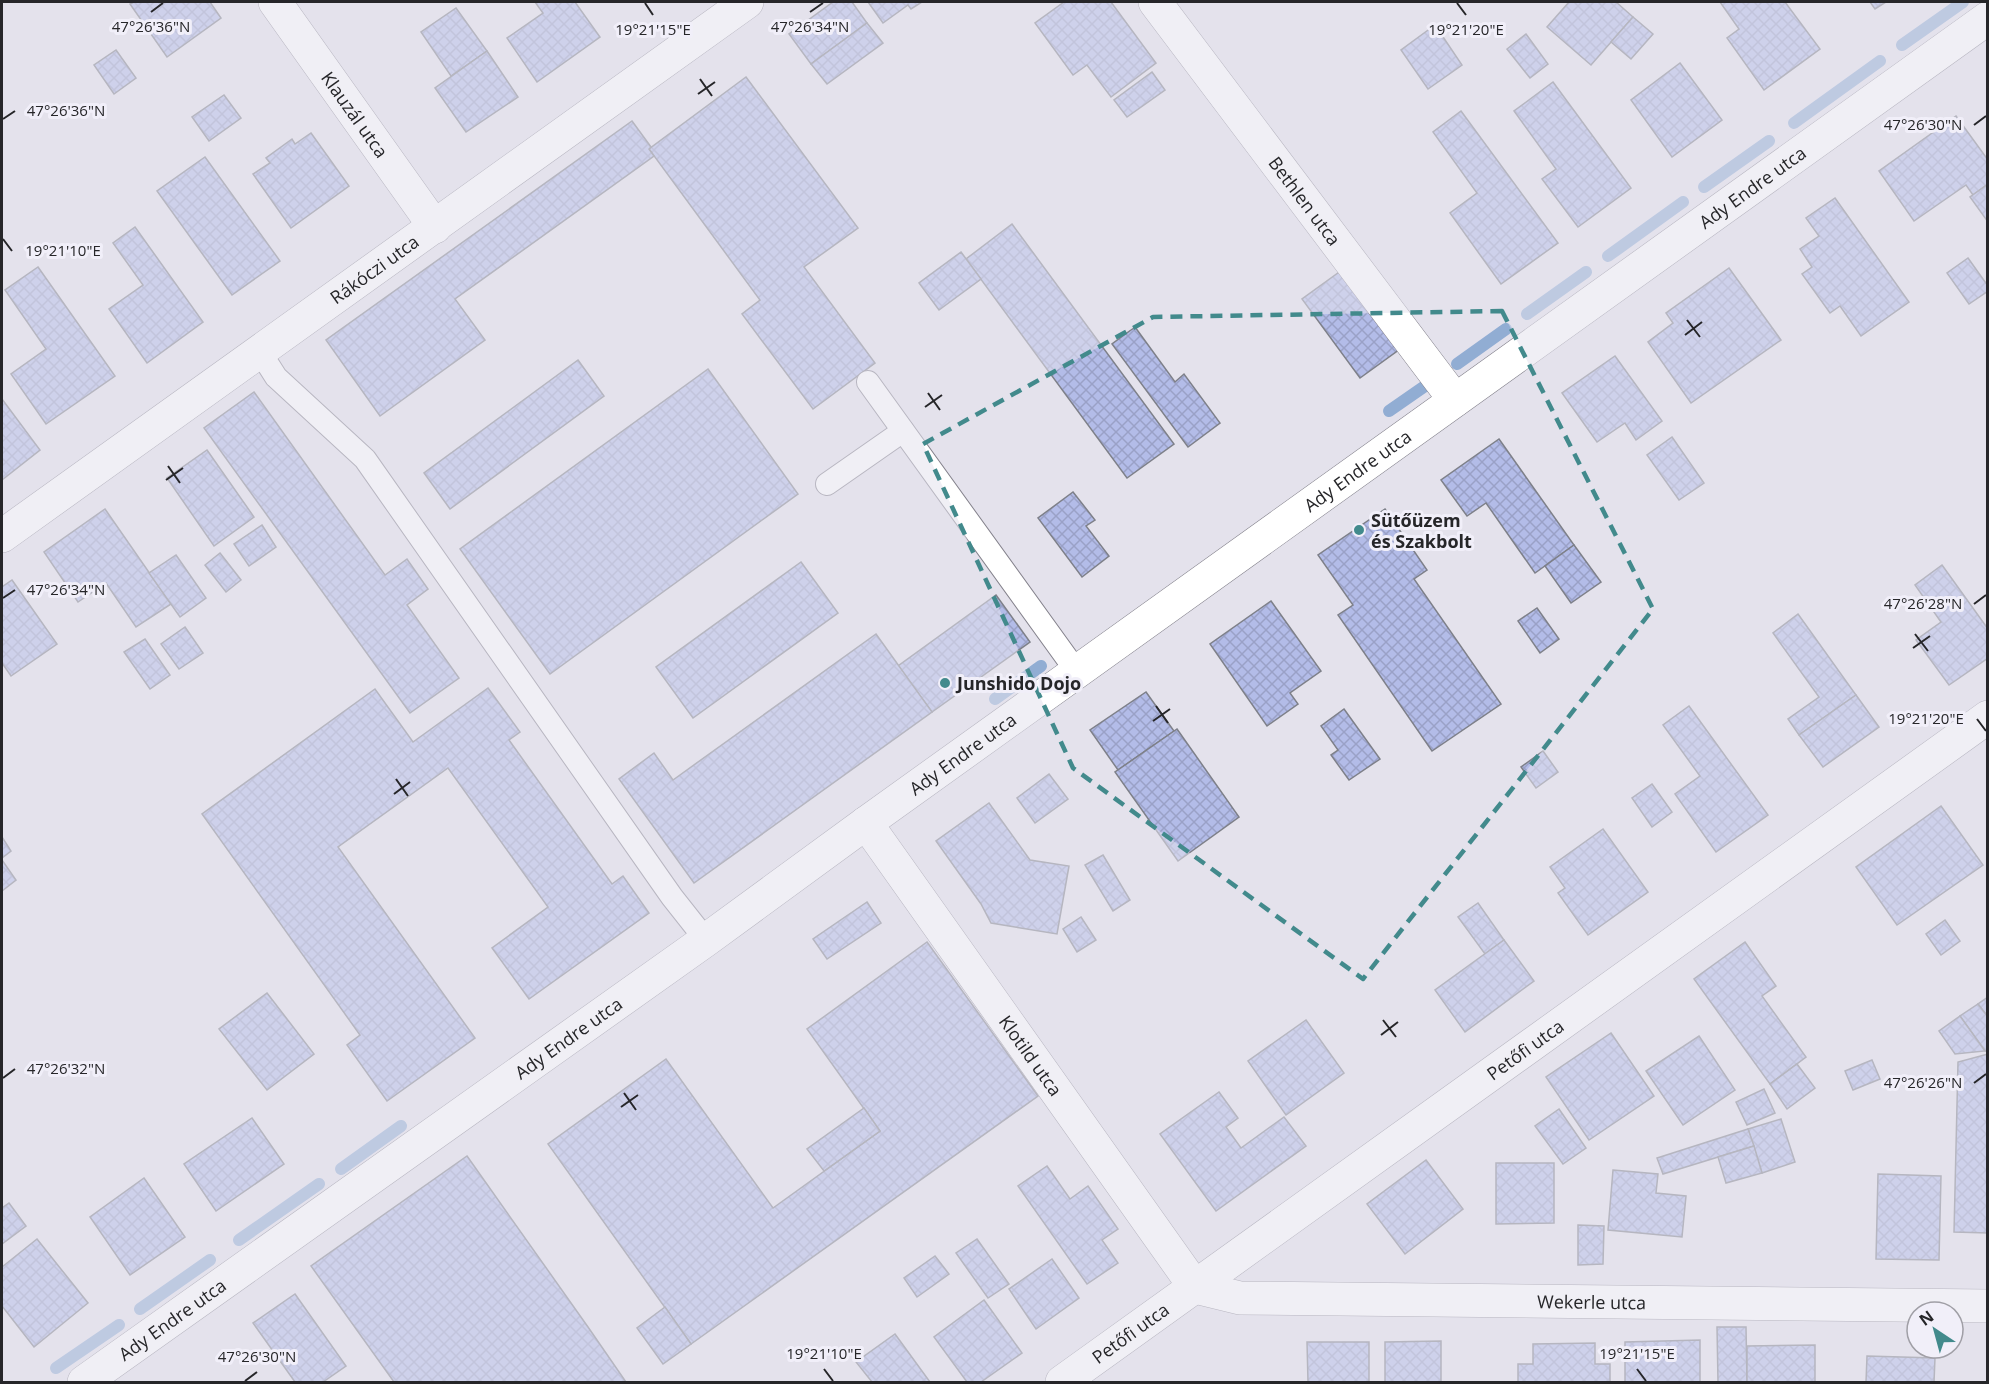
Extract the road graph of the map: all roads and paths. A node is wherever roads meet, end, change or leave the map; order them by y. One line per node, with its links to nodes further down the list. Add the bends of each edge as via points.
1 (275, 2): 5 (street, Klauzál utca)
2 (747, 2): 5 (street, Rákóczi utca)
3 (1155, 2): 8 (street, Bethlen utca)
4 (1988, 18): 8 (street, Ady Endre utca)
5 (435, 227): 6 (street, Rákóczi utca)
6 (260, 352): 11 (street, Rákóczi utca); 15 (lane, via 276,377 364,459)
7 (868, 382): 9 (lane)
8 (1455, 400): 12 (street, Ady Endre utca)
9 (903, 431): 10 (lane); 12 (lane)
10 (827, 484)
11 (2, 536)
12 (1077, 672): 14 (street, Ady Endre utca)
13 (1988, 717): 16 (street, Petőfi utca)
14 (866, 823): 15 (street, Ady Endre utca); 16 (street, Klotild utca)
15 (706, 940): 18 (street, Ady Endre utca)
16 (1196, 1287): 17 (street, Wekerle utca, via 1240,1298); 19 (street, Petőfi utca)
17 (1988, 1306)
18 (84, 1383)
19 (1062, 1383)

